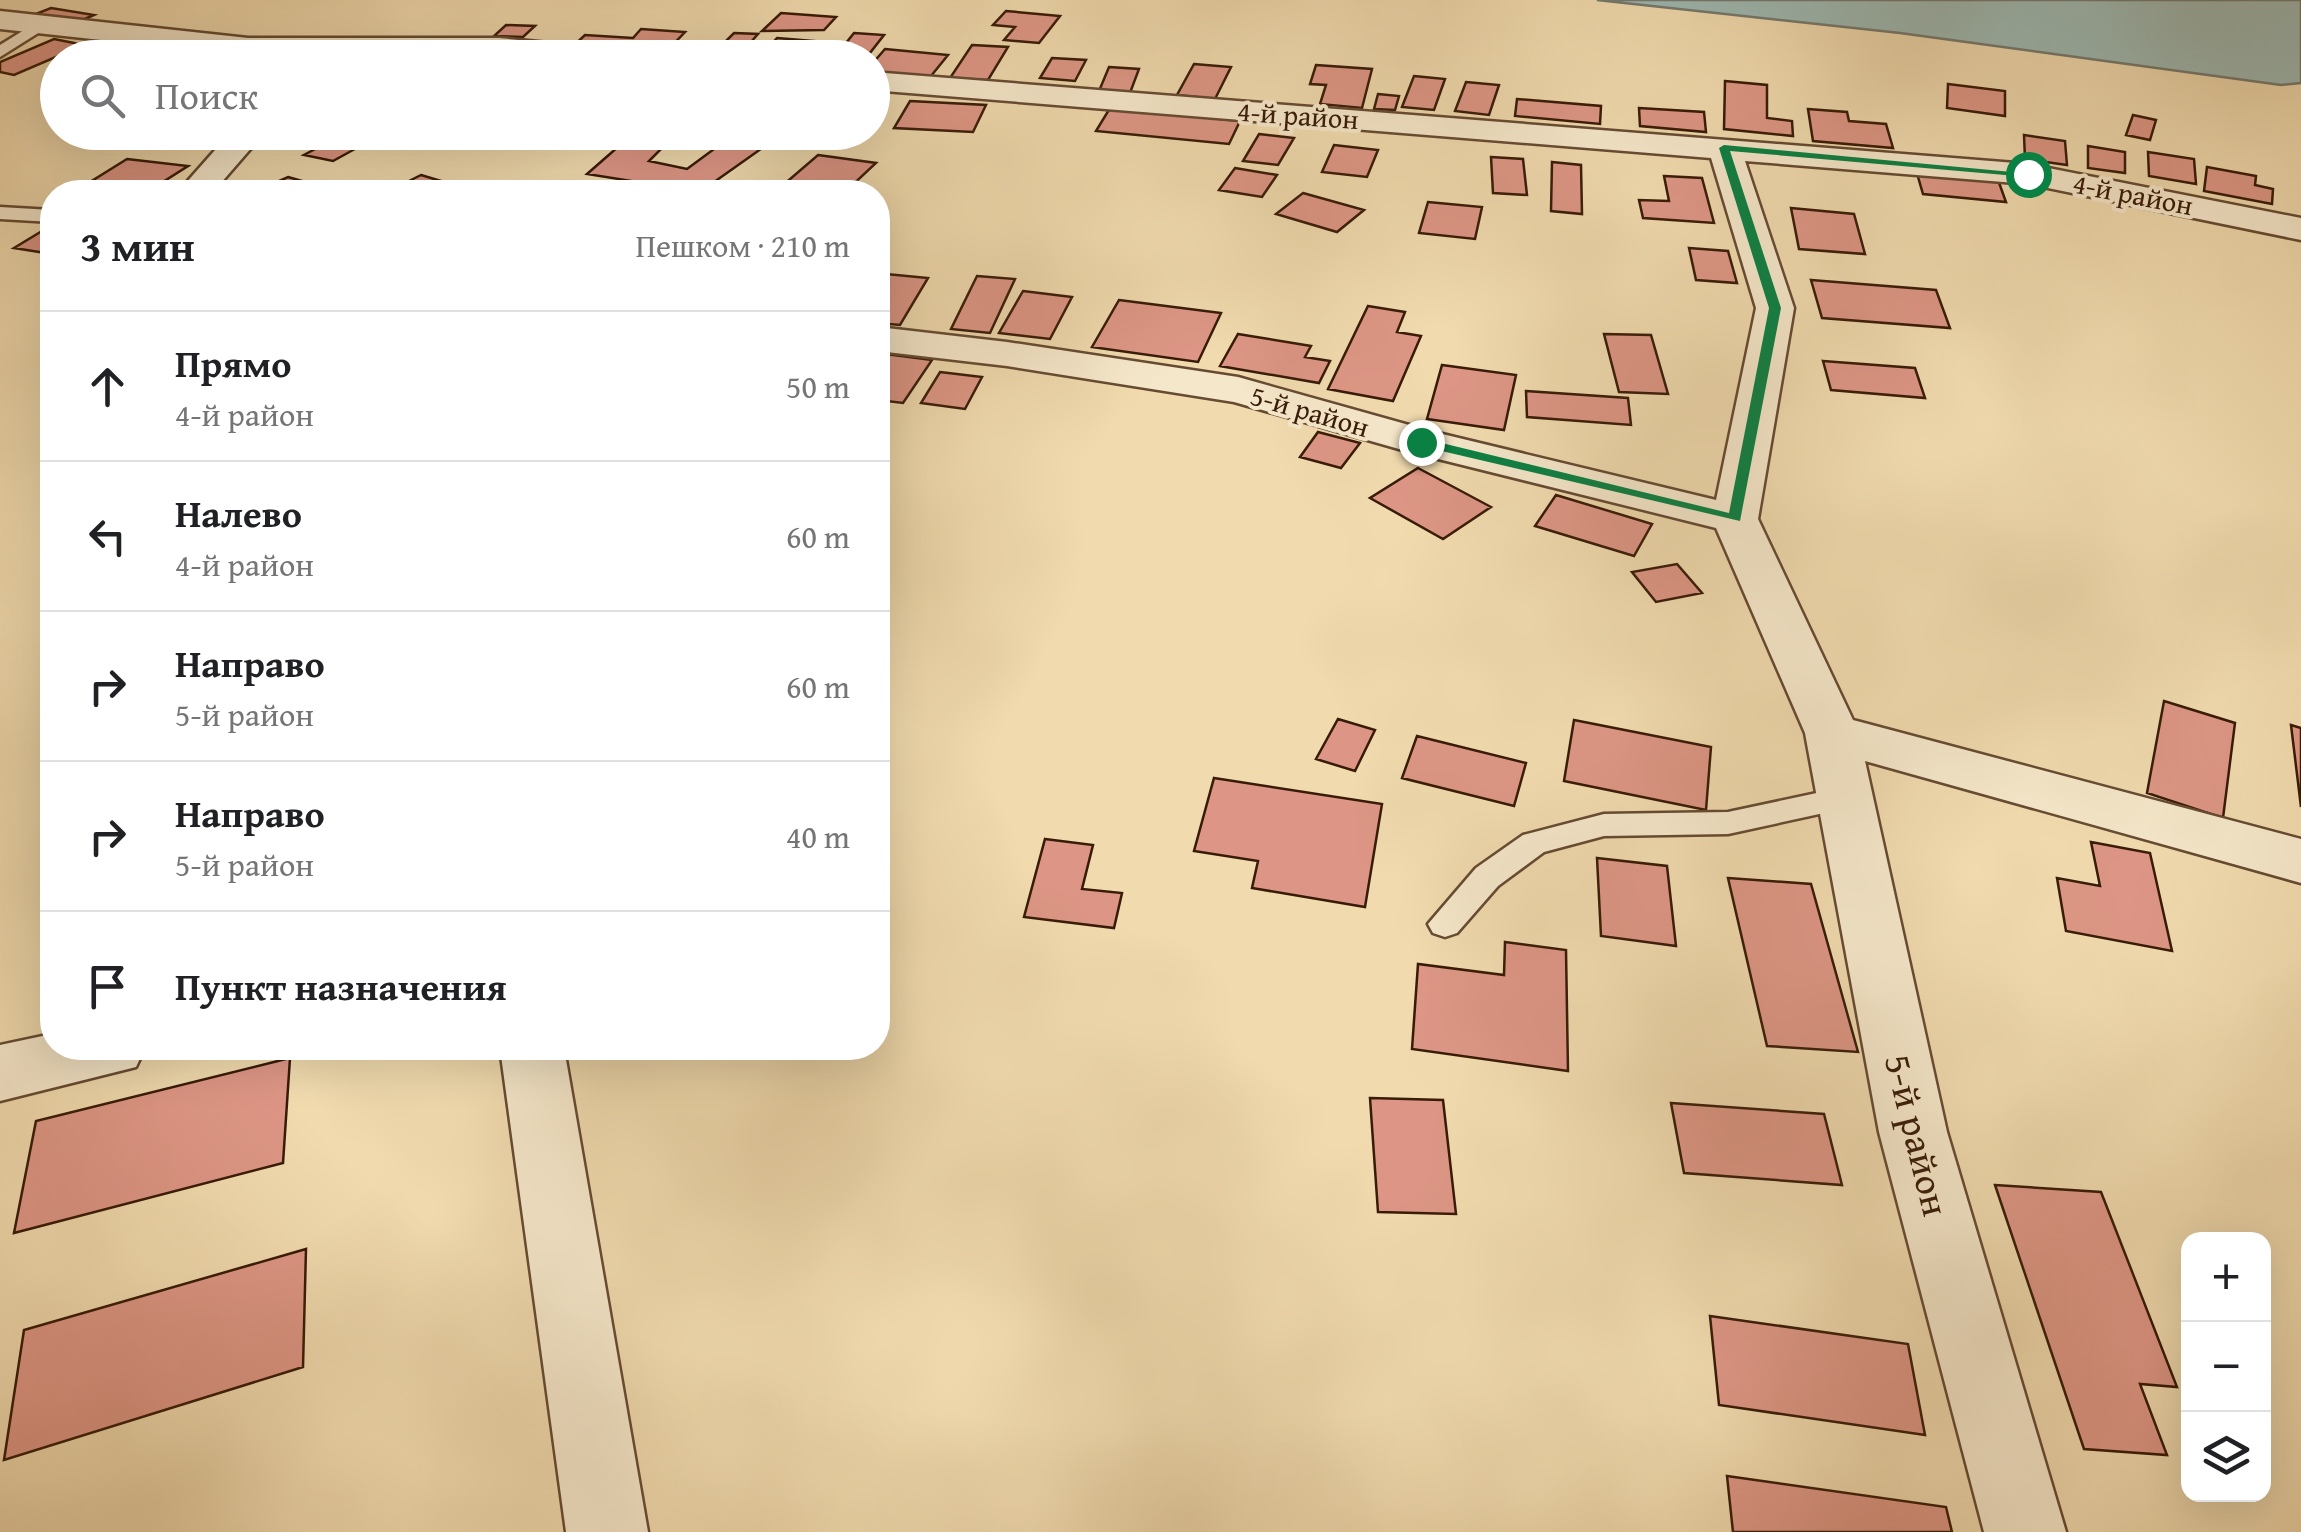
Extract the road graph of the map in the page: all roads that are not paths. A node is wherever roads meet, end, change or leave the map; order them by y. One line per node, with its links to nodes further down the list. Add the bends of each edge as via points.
1 (0, 20): 2 (street)
2 (43, 25): 3 (street); 4 (lane)
3 (189, 40)
4 (0, 52)
5 (890, 83): 6 (street, 4-й район)
6 (1724, 148): 11 (street, 4-й район, via 2028,174); 13 (street, via 1775,308)
7 (232, 150): 8 (street)
8 (205, 180)
9 (0, 213): 10 (lane)
10 (40, 215)
11 (2301, 229)
12 (890, 340): 13 (street, 5-й район, via 1238,390)
13 (1735, 518): 14 (street, 5-й район)
14 (1832, 733): 15 (street, 5-й район); 16 (street)
15 (1845, 798): 17 (lane, via 1728,823 1604,825 1534,843 1487,877); 22 (street, 5-й район, via 1913,1132)
16 (2301, 862)
17 (1445, 924)
18 (58, 1060): 20 (street)
19 (534, 1060): 21 (street)
20 (0, 1073)
21 (608, 1532)
22 (2025, 1532)

